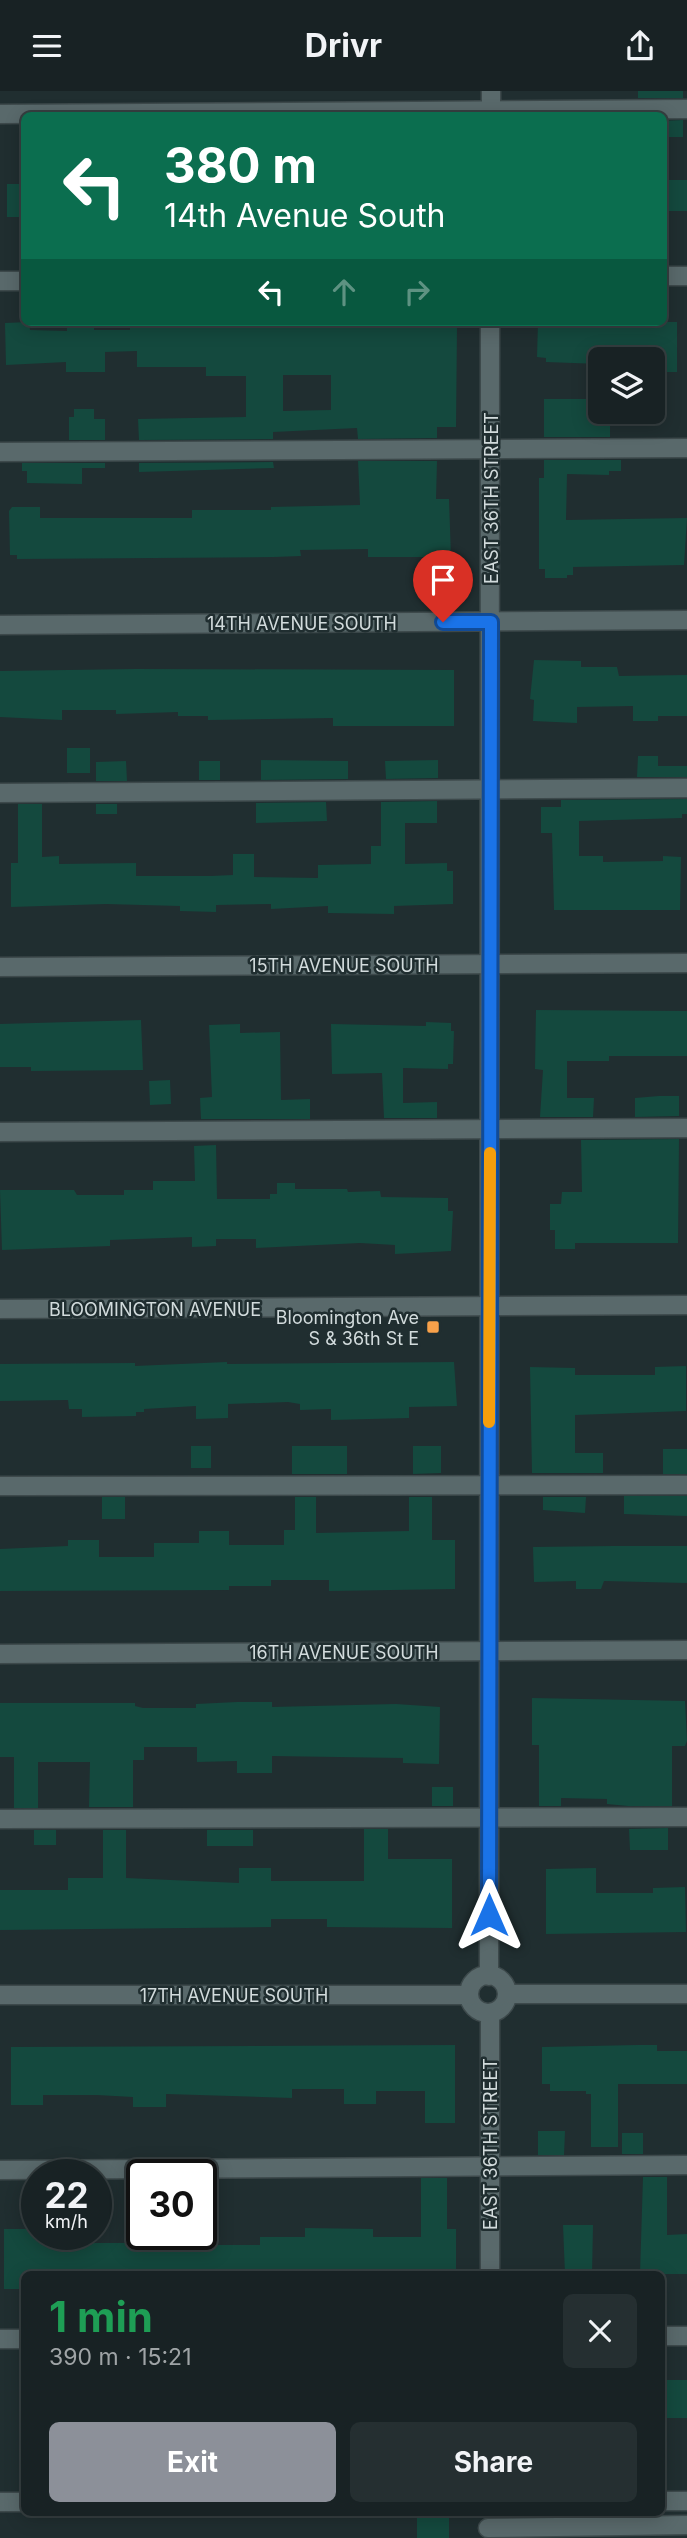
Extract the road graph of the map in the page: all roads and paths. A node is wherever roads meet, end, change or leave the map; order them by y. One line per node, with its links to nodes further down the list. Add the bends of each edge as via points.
1 (491, 91): 3 (street)
2 (687, 109): 4 (street)
3 (491, 112)
4 (540, 112)
5 (0, 114): 6 (street)
6 (21, 114)
7 (667, 276): 8 (street)
8 (687, 276)
9 (0, 281): 10 (street)
10 (21, 281)
11 (490, 326): 13 (street, EAST 36TH STREET)
12 (687, 448): 13 (street)
13 (491, 449): 14 (street); 16 (street, EAST 36TH STREET)
14 (0, 452)
15 (687, 620): 16 (street, 14TH AVENUE SOUTH)
16 (491, 622): 17 (street, 14TH AVENUE SOUTH); 18 (street, EAST 36TH STREET)
17 (0, 625)
18 (491, 788): 19 (street); 20 (street); 22 (street, EAST 36TH STREET)
19 (687, 788)
20 (0, 793)
21 (687, 963): 22 (street, 15TH AVENUE SOUTH)
22 (491, 964): 23 (street, 15TH AVENUE SOUTH); 25 (street, EAST 36TH STREET)
23 (0, 967)
24 (687, 1128): 25 (street)
25 (490, 1129): 26 (street); 28 (street, EAST 36TH STREET)
26 (0, 1132)
27 (687, 1305): 28 (street, BLOOMINGTON AVENUE)
28 (489, 1308): 29 (street, BLOOMINGTON AVENUE); 32 (street, EAST 36TH STREET)
29 (0, 1309)
30 (687, 1485): 32 (street)
31 (0, 1486): 32 (street)
32 (489, 1487): 34 (street, EAST 36TH STREET)
33 (687, 1650): 34 (street, 16TH AVENUE SOUTH)
34 (491, 1651): 35 (street, 16TH AVENUE SOUTH); 37 (street, EAST 36TH STREET)
35 (0, 1654)
36 (687, 1817): 37 (street)
37 (489, 1818): 38 (street); 39 (street, EAST 36TH STREET)
38 (0, 1819)
39 (489, 1976): 40 (street, via 503,1984); 43 (street, via 473,1983)
40 (506, 1994): 41 (street); 44 (street, via 504,2003)
41 (687, 1994)
42 (0, 1995): 43 (street, 17TH AVENUE SOUTH)
43 (469, 1995): 44 (street, via 475,2008)
44 (490, 2013): 45 (street, EAST 36TH STREET)
45 (491, 2165): 46 (street); 47 (street); 48 (street, EAST 36TH STREET)
46 (687, 2165)
47 (0, 2170)
48 (490, 2271)
49 (665, 2336): 50 (street)
50 (687, 2336)
51 (0, 2339): 52 (street)
52 (21, 2339)
53 (665, 2501): 54 (street)
54 (687, 2501)
55 (0, 2502): 56 (street)
56 (21, 2502)
57 (687, 2525): 59 (street)
58 (488, 2526): 59 (street)
59 (630, 2532)

